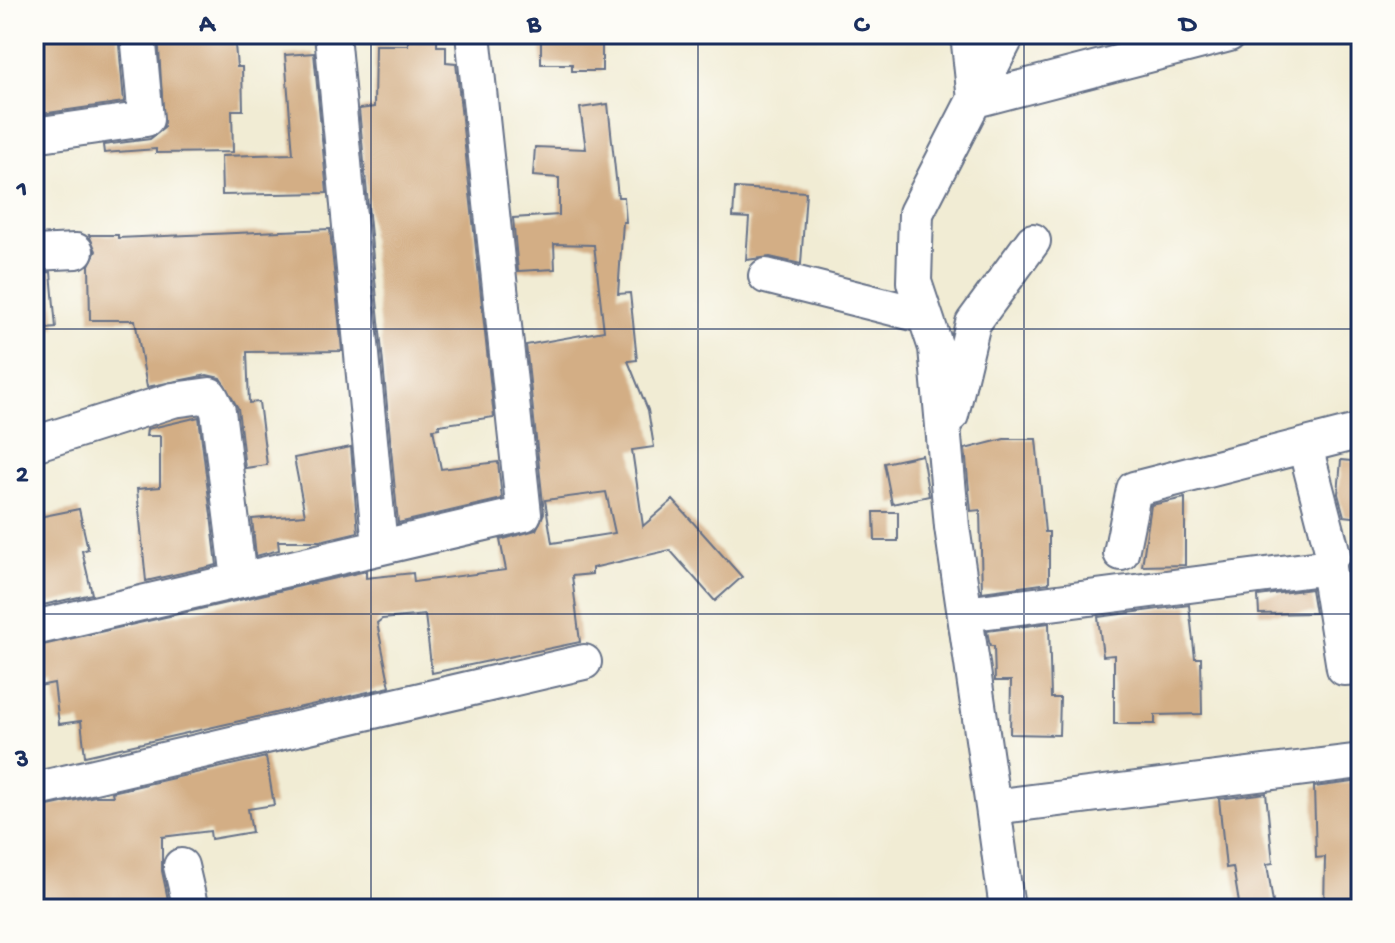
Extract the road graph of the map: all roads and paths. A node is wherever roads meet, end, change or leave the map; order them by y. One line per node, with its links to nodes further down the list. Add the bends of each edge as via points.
1 (138, 34): 8 (street, via 146,119)
2 (332, 34): 18 (street)
3 (473, 34): 18 (street, via 524,514)
4 (968, 34): 7 (street)
5 (1008, 34): 7 (street)
6 (1229, 34): 7 (street)
7 (975, 100): 13 (street, via 916,213 914,282)
8 (34, 135)
9 (1033, 241): 15 (street, via 973,323)
10 (76, 251): 11 (street)
11 (34, 253)
12 (766, 276): 13 (street)
13 (925, 316): 15 (street, via 936,348)
14 (1361, 431): 17 (street)
15 (944, 442): 22 (street)
16 (34, 444): 21 (street, via 173,400 210,395 218,411)
17 (1305, 446): 19 (street); 20 (street, via 1134,489)
18 (380, 547): 21 (street)
19 (1340, 550): 22 (street, via 1311,571); 25 (street, via 1344,668)
20 (1121, 553)
21 (239, 579): 23 (street)
22 (965, 614): 28 (street)
23 (34, 628)
24 (584, 662): 27 (street)
25 (1361, 667)
26 (1361, 761): 28 (street)
27 (34, 790)
28 (993, 807): 31 (street)
29 (181, 866): 30 (street)
30 (191, 909)
31 (1007, 909)

